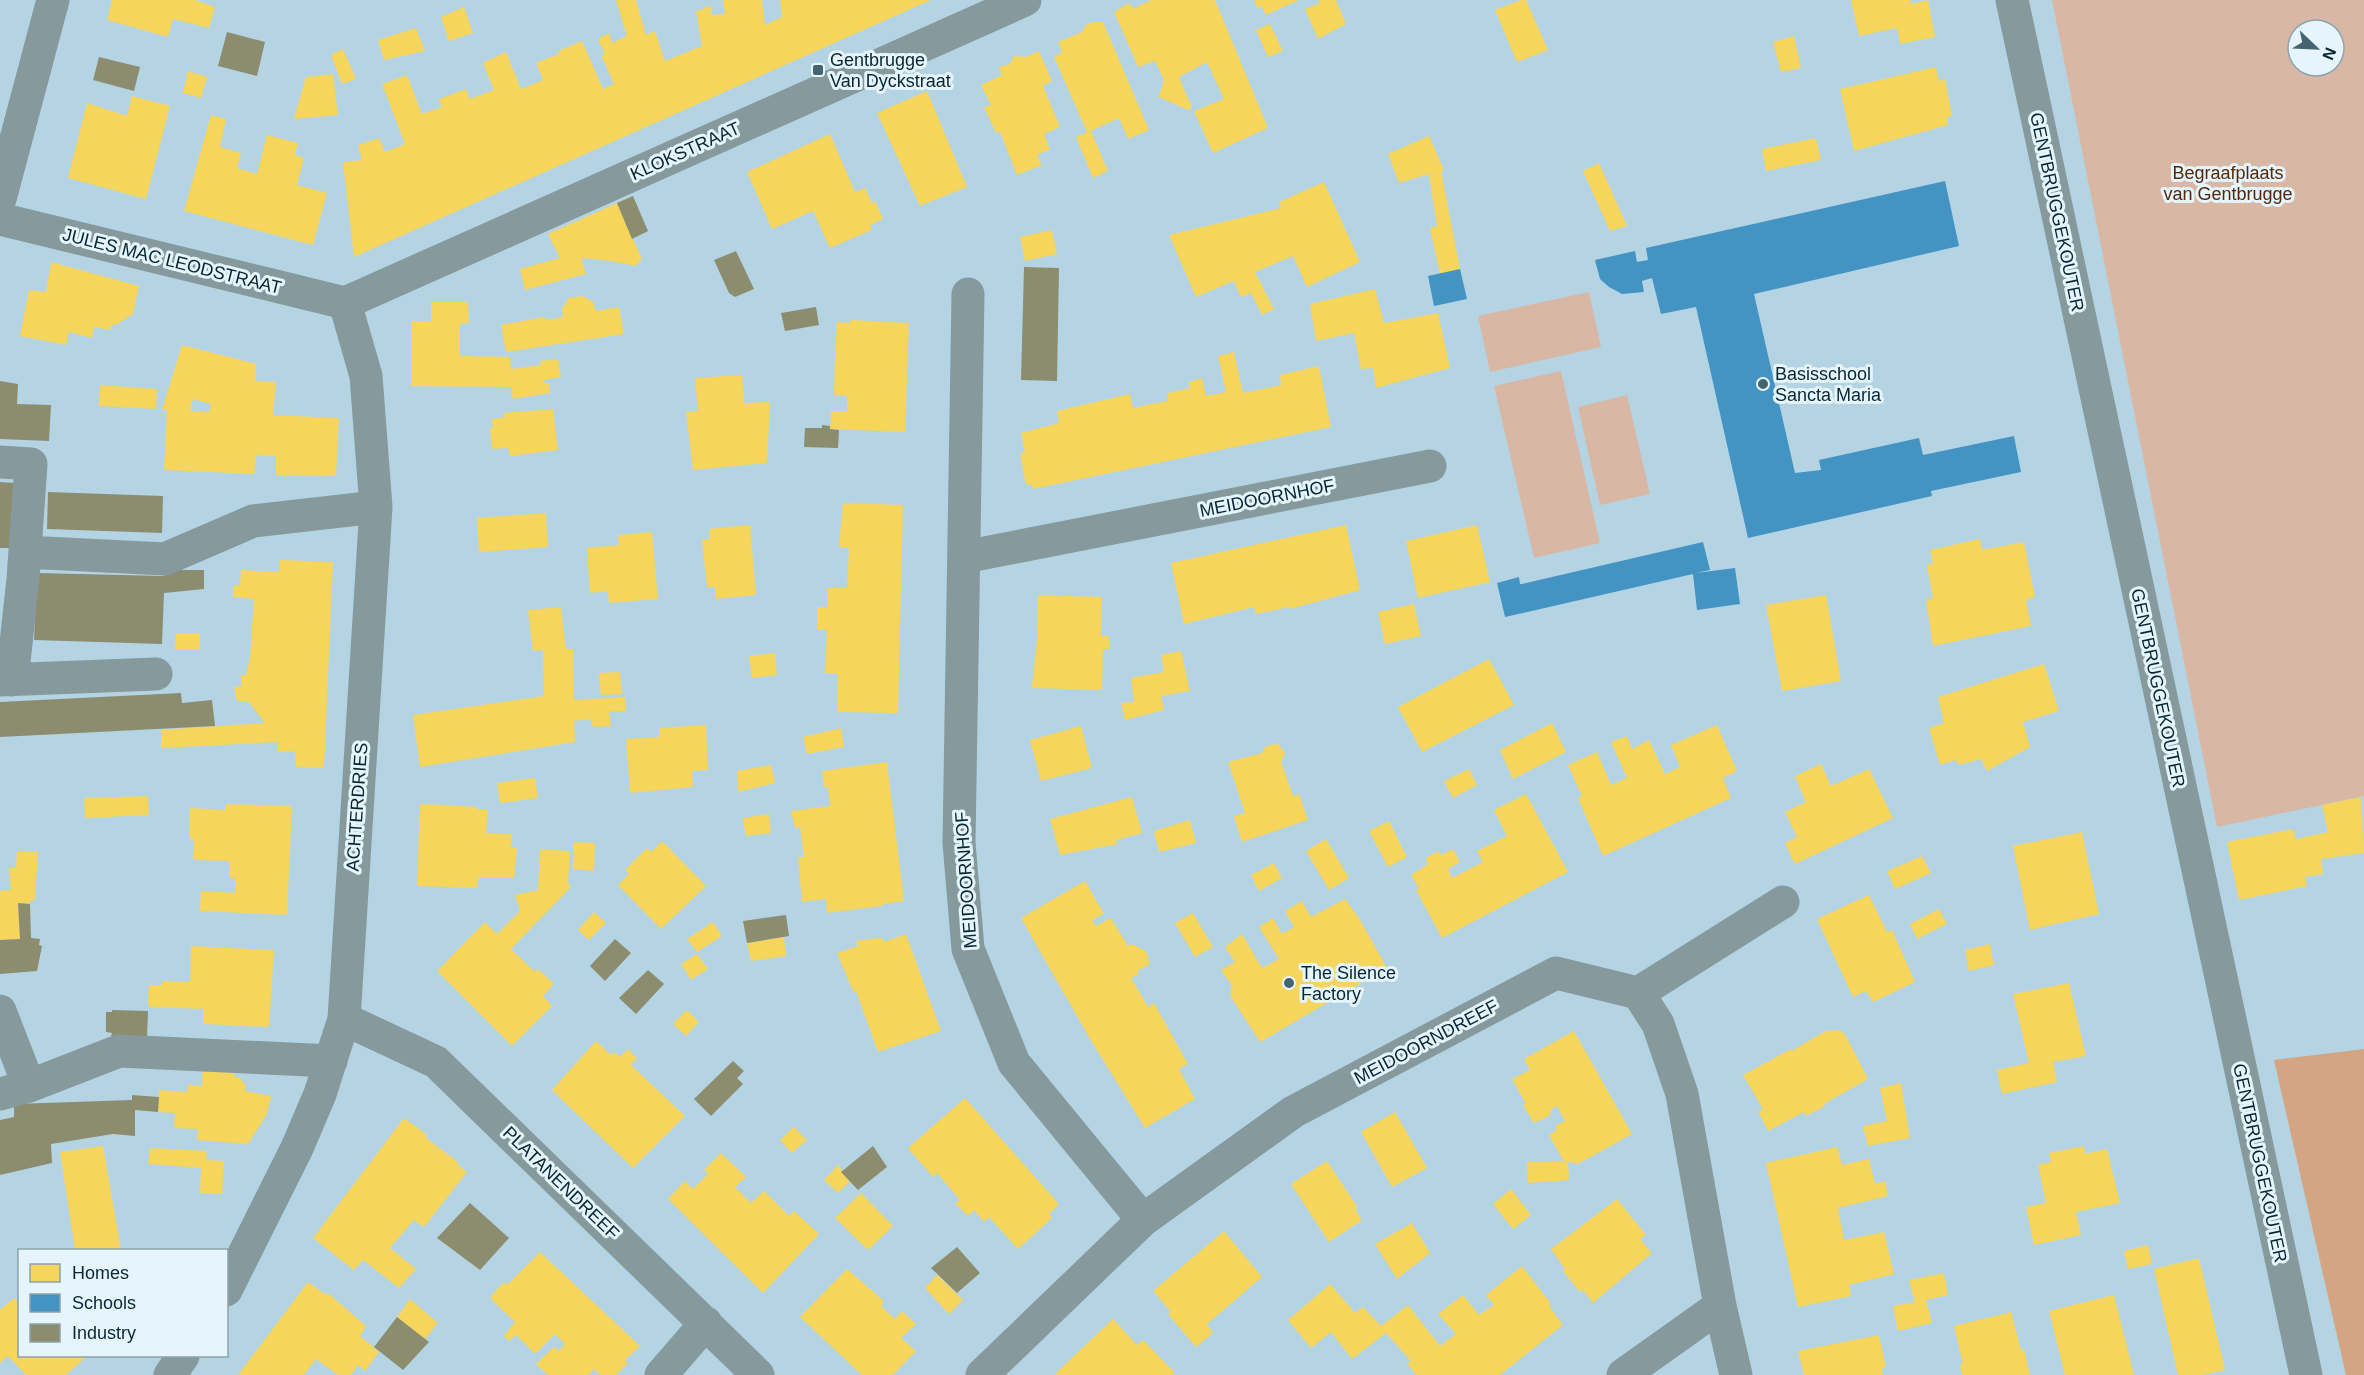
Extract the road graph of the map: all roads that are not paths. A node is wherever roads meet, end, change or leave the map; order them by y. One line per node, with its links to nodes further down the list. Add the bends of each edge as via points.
1 (53, 0): 5 (street)
2 (1025, 0): 4 (street, KLOKSTRAAT)
3 (2012, 0): 33 (street, GENTBRUGGEKOUTER)
4 (975, 11): 8 (street, KLOKSTRAAT)
5 (0, 199)
6 (0, 219): 8 (street, JULES MAC LEODSTRAAT)
7 (968, 294): 12 (street, MEIDOORNHOF)
8 (345, 303): 11 (street, ACHTERDRIES, via 366,376)
9 (0, 462): 13 (street, via 31,464)
10 (1430, 466): 12 (street, MEIDOORNHOF)
11 (376, 507): 13 (street, via 253,521 165,559); 19 (street, ACHTERDRIES)
12 (964, 557): 22 (street, MEIDOORNHOF, via 959,843 968,949 1014,1063)
13 (16, 569): 15 (street)
14 (156, 674): 15 (street)
15 (6, 680)
16 (1783, 902): 17 (street)
17 (1638, 993): 22 (street, MEIDOORNDREEF, via 1556,973 1293,1112); 24 (street, via 1658,1024 1682,1094)
18 (0, 1011): 21 (street)
19 (344, 1019): 20 (street, ACHTERDRIES); 25 (street, PLATANENDREEF, via 436,1062)
20 (331, 1061): 21 (street, via 119,1051); 23 (street, ACHTERDRIES, via 297,1148)
21 (15, 1090)
22 (1143, 1220): 31 (street, MEIDOORNDREEF)
23 (228, 1286)
24 (1720, 1306): 27 (street); 32 (street)
25 (706, 1323): 29 (street); 30 (street, PLATANENDREEF)
26 (182, 1357): 28 (street)
27 (1626, 1374)
28 (170, 1375)
29 (661, 1375)
30 (758, 1375)
31 (982, 1375)
32 (1736, 1375)
33 (2306, 1375)

